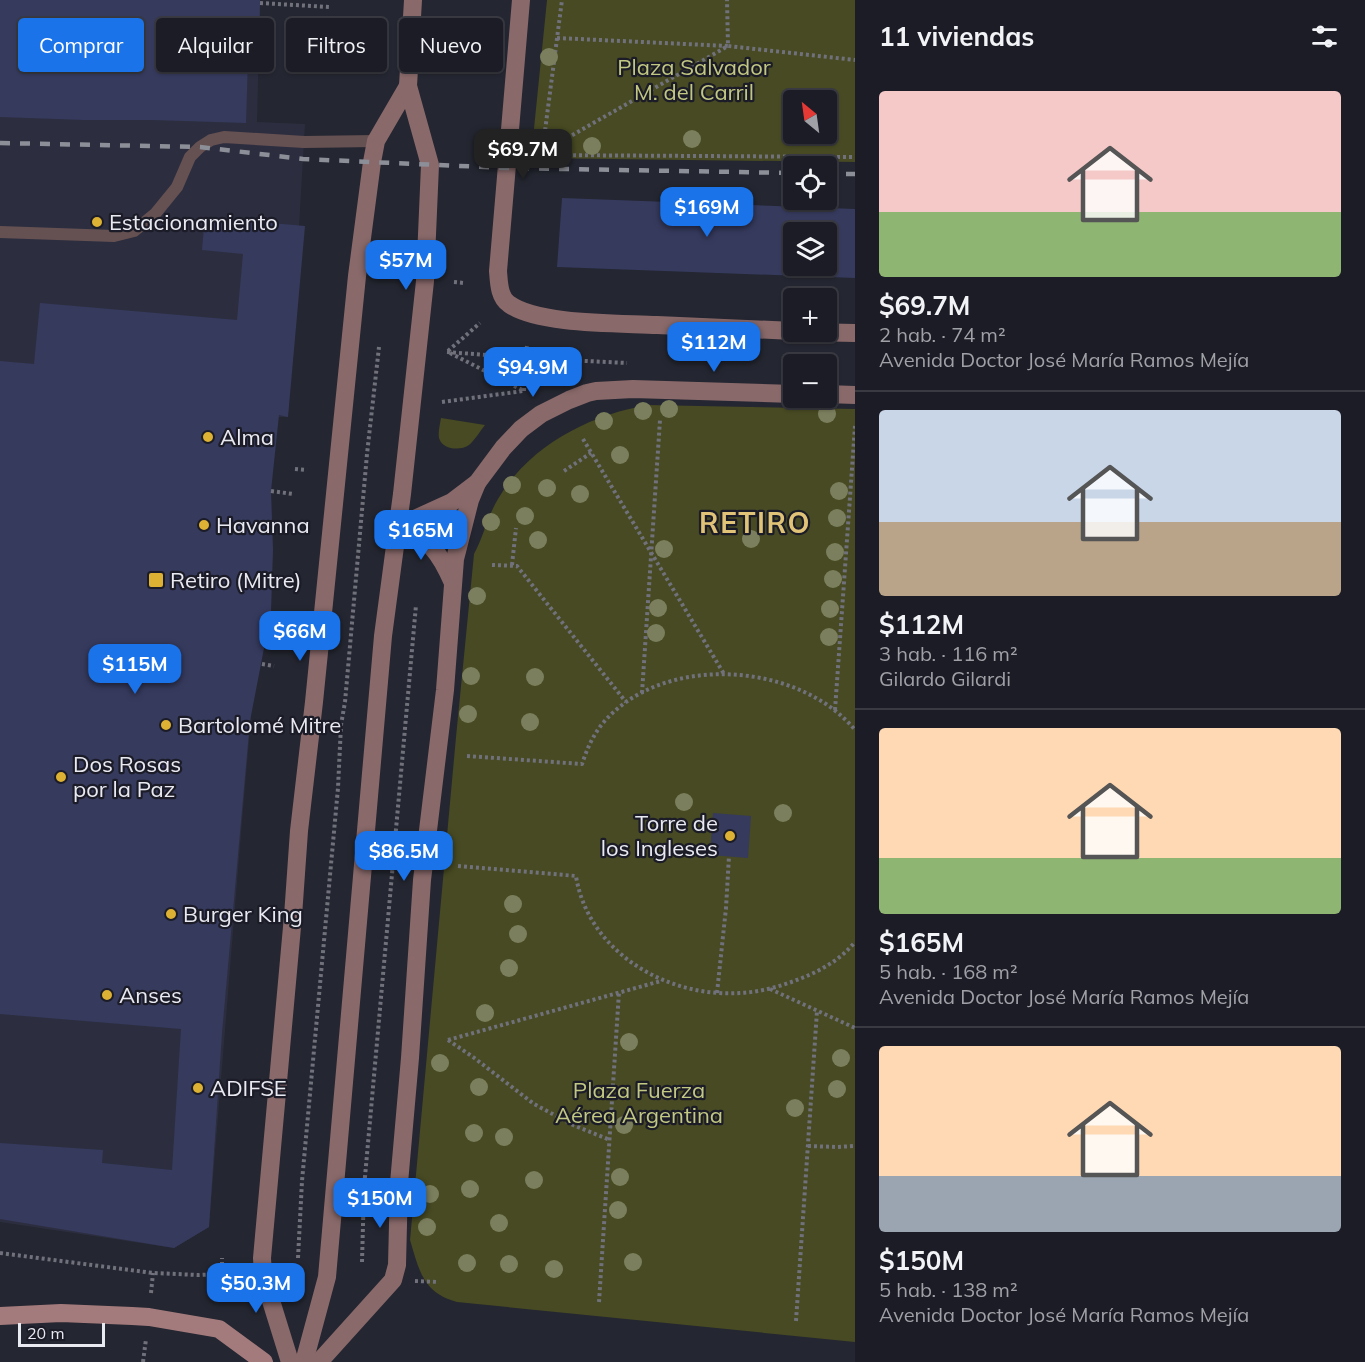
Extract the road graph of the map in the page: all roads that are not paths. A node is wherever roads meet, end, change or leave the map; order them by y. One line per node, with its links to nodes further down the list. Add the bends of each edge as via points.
1 (413, 0): 3 (main road)
2 (521, 0): 6 (main road, via 498,271 502,295 521,312 547,318)
3 (408, 86): 4 (main road); 13 (main road, via 430,165 425,281)
4 (376, 141): 5 (lane, via 304,142 224,136 211,140 190,157 177,187 155,214 134,231 114,236); 17 (main road, via 357,276 299,831 262,1258 262,1275)
5 (0, 232)
6 (783, 331)
7 (837, 333): 8 (main road)
8 (855, 333)
9 (783, 394): 12 (main road, via 633,389 586,393 541,414 521,429)
10 (837, 394): 11 (main road)
11 (855, 395)
12 (477, 483): 13 (main road, via 447,505); 14 (main road, via 455,559)
13 (397, 527): 14 (main road, via 429,543); 18 (main road, via 382,646 327,1277)
14 (454, 585): 19 (main road, via 422,880 399,1183 397,1264 393,1280)
15 (0, 1316): 16 (main road, via 61,1313 149,1317 219,1329)
16 (264, 1362)
17 (290, 1362)
18 (304, 1362)
19 (319, 1362)

